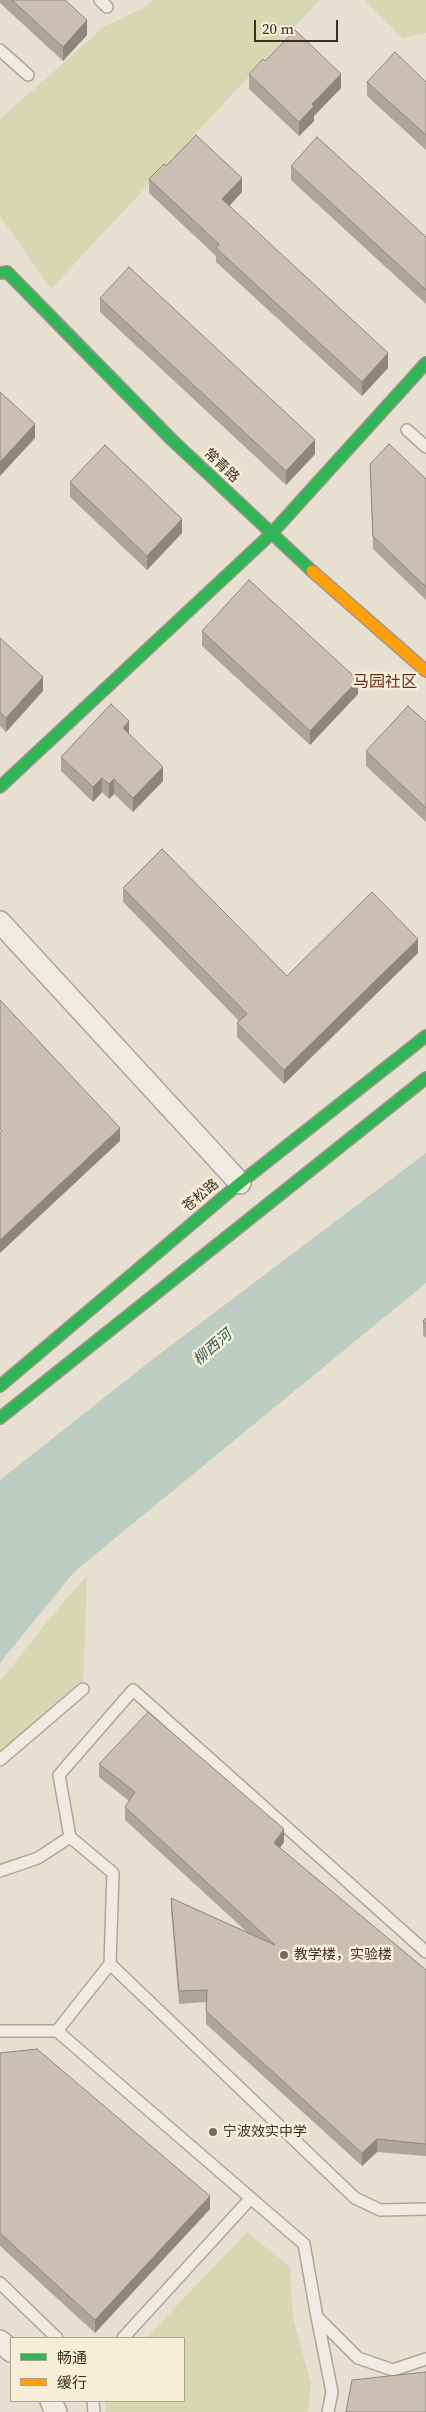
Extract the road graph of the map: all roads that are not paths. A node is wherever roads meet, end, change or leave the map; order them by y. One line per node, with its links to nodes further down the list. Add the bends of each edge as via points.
1 (0, 50): 2 (lane)
2 (28, 75)
3 (0, 259): 4 (lane)
4 (4, 272): 8 (street, 常青路)
5 (426, 363): 8 (street)
6 (407, 430): 7 (lane)
7 (426, 447)
8 (271, 534): 9 (street, 常青路); 10 (street)
9 (426, 671)
10 (0, 787)
11 (0, 922): 14 (street)
12 (426, 1036): 14 (street, 苍松路)
13 (426, 1078): 16 (street)
14 (240, 1183): 15 (street, 苍松路)
15 (0, 1386)
16 (0, 1418)
17 (83, 1688): 18 (lane)
18 (0, 1760)
19 (70, 1837): 20 (lane, via 38,1858); 21 (lane, via 59,1775 133,1690); 22 (lane, via 112,1873)
20 (0, 1872)
21 (426, 1952)
22 (110, 1964): 24 (lane); 26 (lane, via 355,2198 380,2210)
23 (0, 2031): 24 (lane)
24 (57, 2031): 25 (lane)
25 (251, 2198): 28 (lane, via 304,2244); 30 (lane)
26 (426, 2209)
27 (0, 2283): 29 (lane)
28 (317, 2317): 33 (lane, via 358,2358 393,2370); 34 (lane, via 332,2392)
29 (56, 2337)
30 (124, 2337)
31 (0, 2341): 32 (street)
32 (10, 2351)
33 (426, 2359)
34 (328, 2412)

